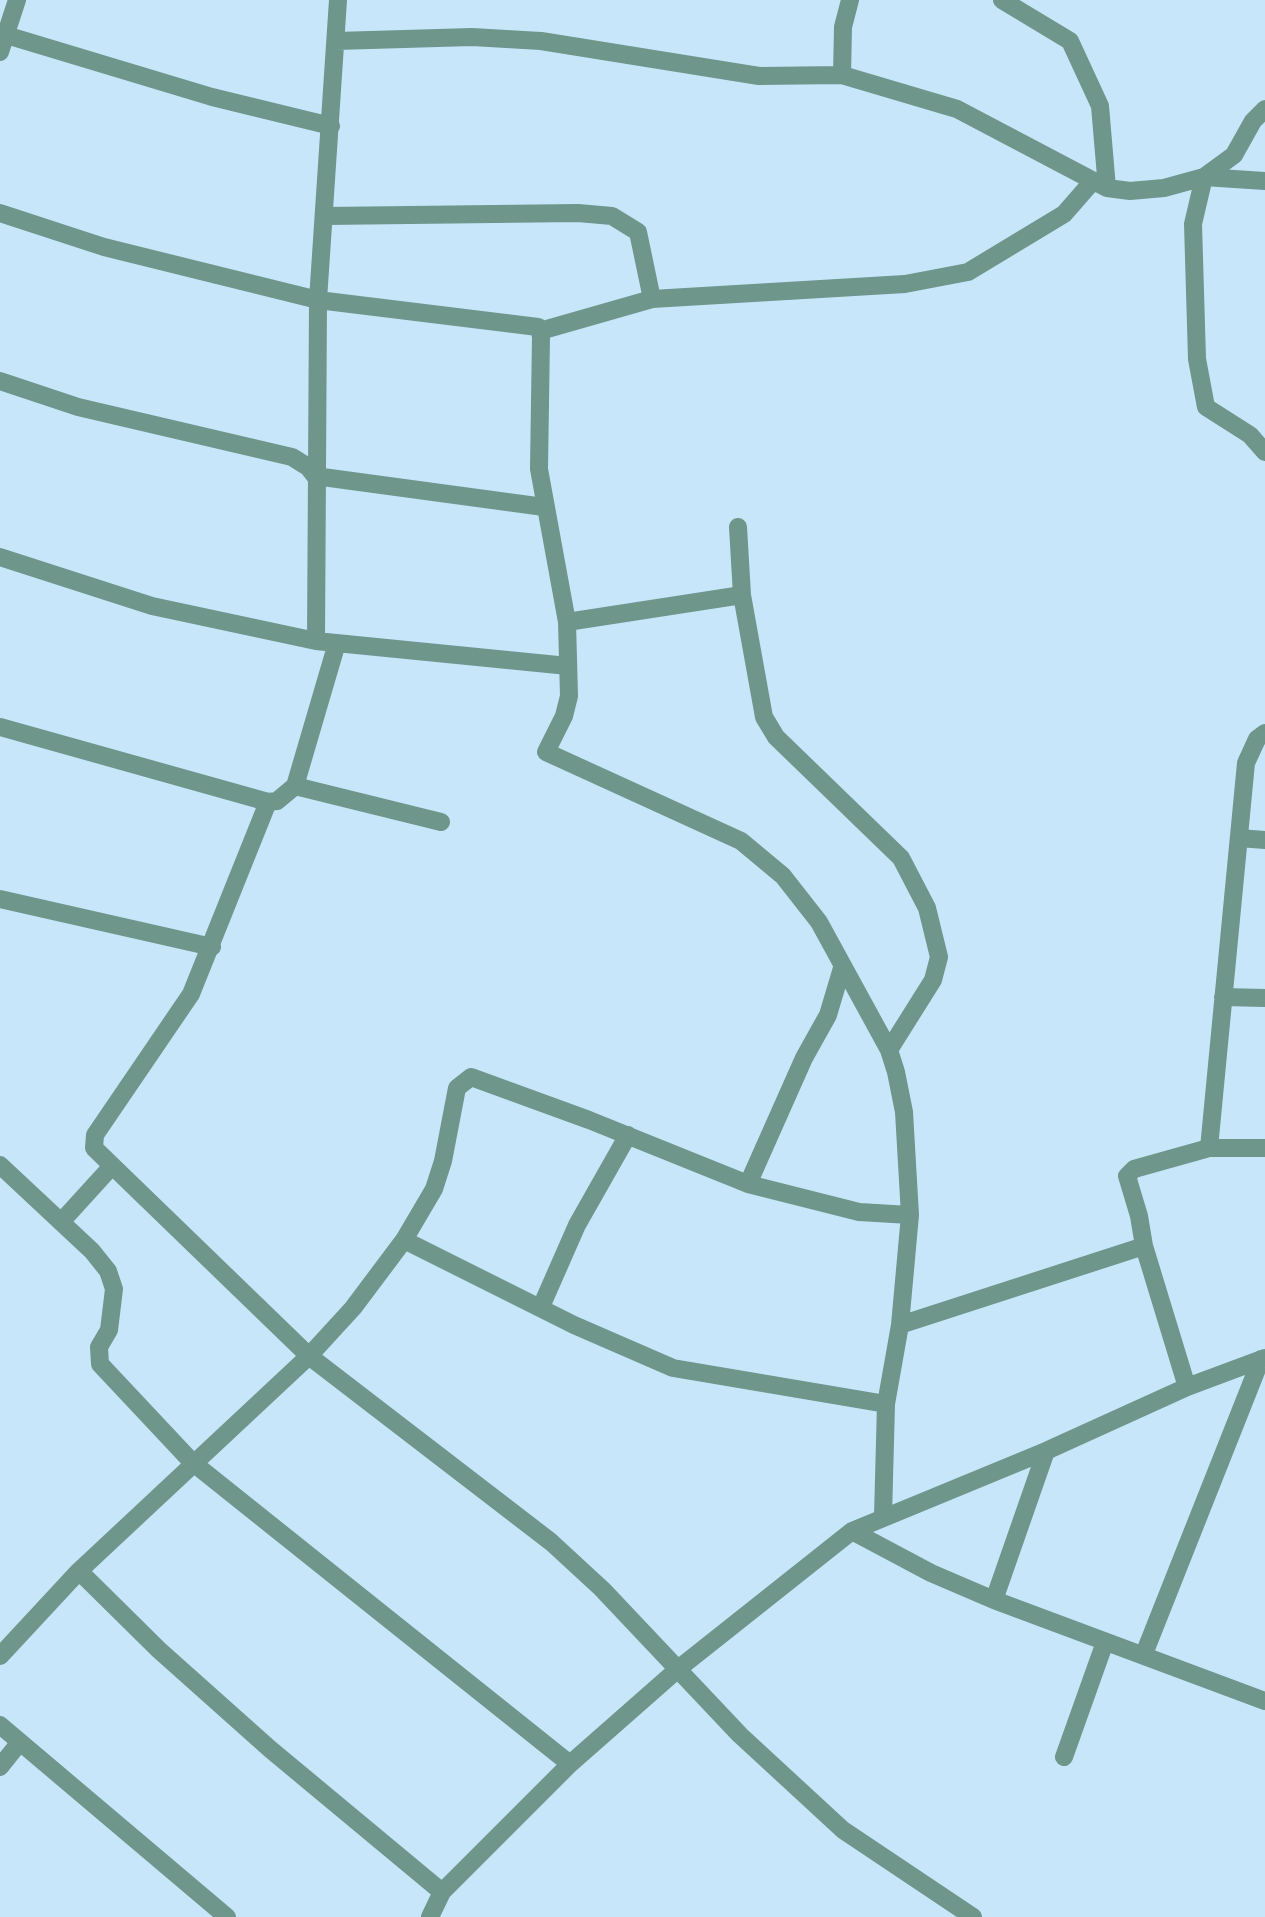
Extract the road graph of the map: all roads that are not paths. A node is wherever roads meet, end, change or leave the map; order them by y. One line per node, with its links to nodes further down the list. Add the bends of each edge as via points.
1 (16, 0): 6 (street)
2 (338, 0): 5 (street)
3 (850, 0): 7 (street, via 843,27)
4 (1002, 0): 12 (street, via 1070,41 1100,106)
5 (336, 41): 7 (street, via 472,37 541,41 759,76); 9 (street)
6 (3, 43): 9 (street)
7 (842, 75): 12 (street, via 957,109)
8 (1265, 109): 10 (street, via 1234,155)
9 (331, 126): 14 (street)
10 (1204, 177): 11 (street); 12 (street, via 1130,191); 19 (street, via 1193,224 1197,359 1206,407 1250,435)
11 (1265, 181)
12 (1100, 185): 15 (street, via 1063,214 968,272 905,284)
13 (0, 213): 16 (street, via 104,247)
14 (325, 216): 15 (street, via 612,216 638,232); 16 (street)
15 (652, 299): 17 (street)
16 (318, 300): 17 (street, via 525,324); 20 (street)
17 (540, 331): 21 (street, via 539,458)
18 (0, 381): 20 (street, via 78,407 292,457)
19 (1265, 452)
20 (315, 476): 21 (street); 26 (street)
21 (544, 507): 25 (street)
22 (738, 527): 24 (street)
23 (0, 557): 26 (street, via 162,609)
24 (742, 595): 25 (street); 41 (street, via 764,717 776,737 901,858 927,908 939,957 933,980)
25 (567, 622): 28 (street)
26 (316, 641): 27 (street)
27 (337, 643): 28 (street); 31 (street)
28 (568, 666): 38 (street, via 564,716 546,752 741,841 783,876 807,905)
29 (0, 727): 32 (street)
30 (1265, 733): 34 (street, via 1256,739 1246,763)
31 (295, 786): 32 (street, via 277,801); 33 (street)
32 (268, 802): 37 (street)
33 (441, 821)
34 (1239, 838): 35 (street); 39 (street)
35 (1265, 840)
36 (0, 899): 37 (street)
37 (212, 947): 46 (street, via 182,1012 95,1135 94,1149)
38 (842, 968): 41 (street); 47 (street, via 828,1015)
39 (1223, 997): 40 (street); 43 (street)
40 (1265, 998)
41 (889, 1050): 48 (street, via 904,1112)
42 (628, 1135): 47 (street); 50 (street, via 471,1077 457,1088 434,1189); 52 (street, via 578,1225)
43 (1209, 1148): 44 (street); 51 (street, via 1143,1165 1127,1176)
44 (1265, 1148)
45 (0, 1165): 49 (street)
46 (112, 1166): 49 (street); 54 (street)
47 (748, 1184): 48 (street, via 859,1212)
48 (910, 1215): 53 (street)
49 (61, 1222): 59 (street, via 108,1271 114,1289 109,1330 99,1347 100,1364)
50 (404, 1240): 52 (street); 54 (street, via 353,1308)
51 (1144, 1246): 53 (street); 56 (street)
52 (541, 1307): 57 (street, via 673,1368)
53 (900, 1325): 57 (street)
54 (309, 1356): 59 (street); 67 (street, via 551,1542)
55 (1263, 1359): 56 (street); 65 (street)
56 (1187, 1387): 58 (street)
57 (886, 1404): 60 (street)
58 (1046, 1451): 60 (street); 63 (street)
59 (192, 1462): 62 (street); 72 (street)
60 (883, 1516): 61 (street)
61 (852, 1531): 63 (street); 67 (street)
62 (79, 1572): 66 (street); 74 (street, via 260,1740)
63 (994, 1600): 64 (street)
64 (1105, 1642): 65 (street); 71 (street)
65 (1144, 1654): 68 (street)
66 (0, 1656)
67 (677, 1669): 72 (street); 77 (street, via 740,1735 843,1830)
68 (1265, 1701)
69 (0, 1725): 70 (street)
70 (20, 1741): 73 (street); 75 (street)
71 (1063, 1757)
72 (570, 1764): 74 (street)
73 (0, 1767)
74 (442, 1892): 76 (street)
75 (227, 1917)
76 (430, 1917)
77 (973, 1917)

